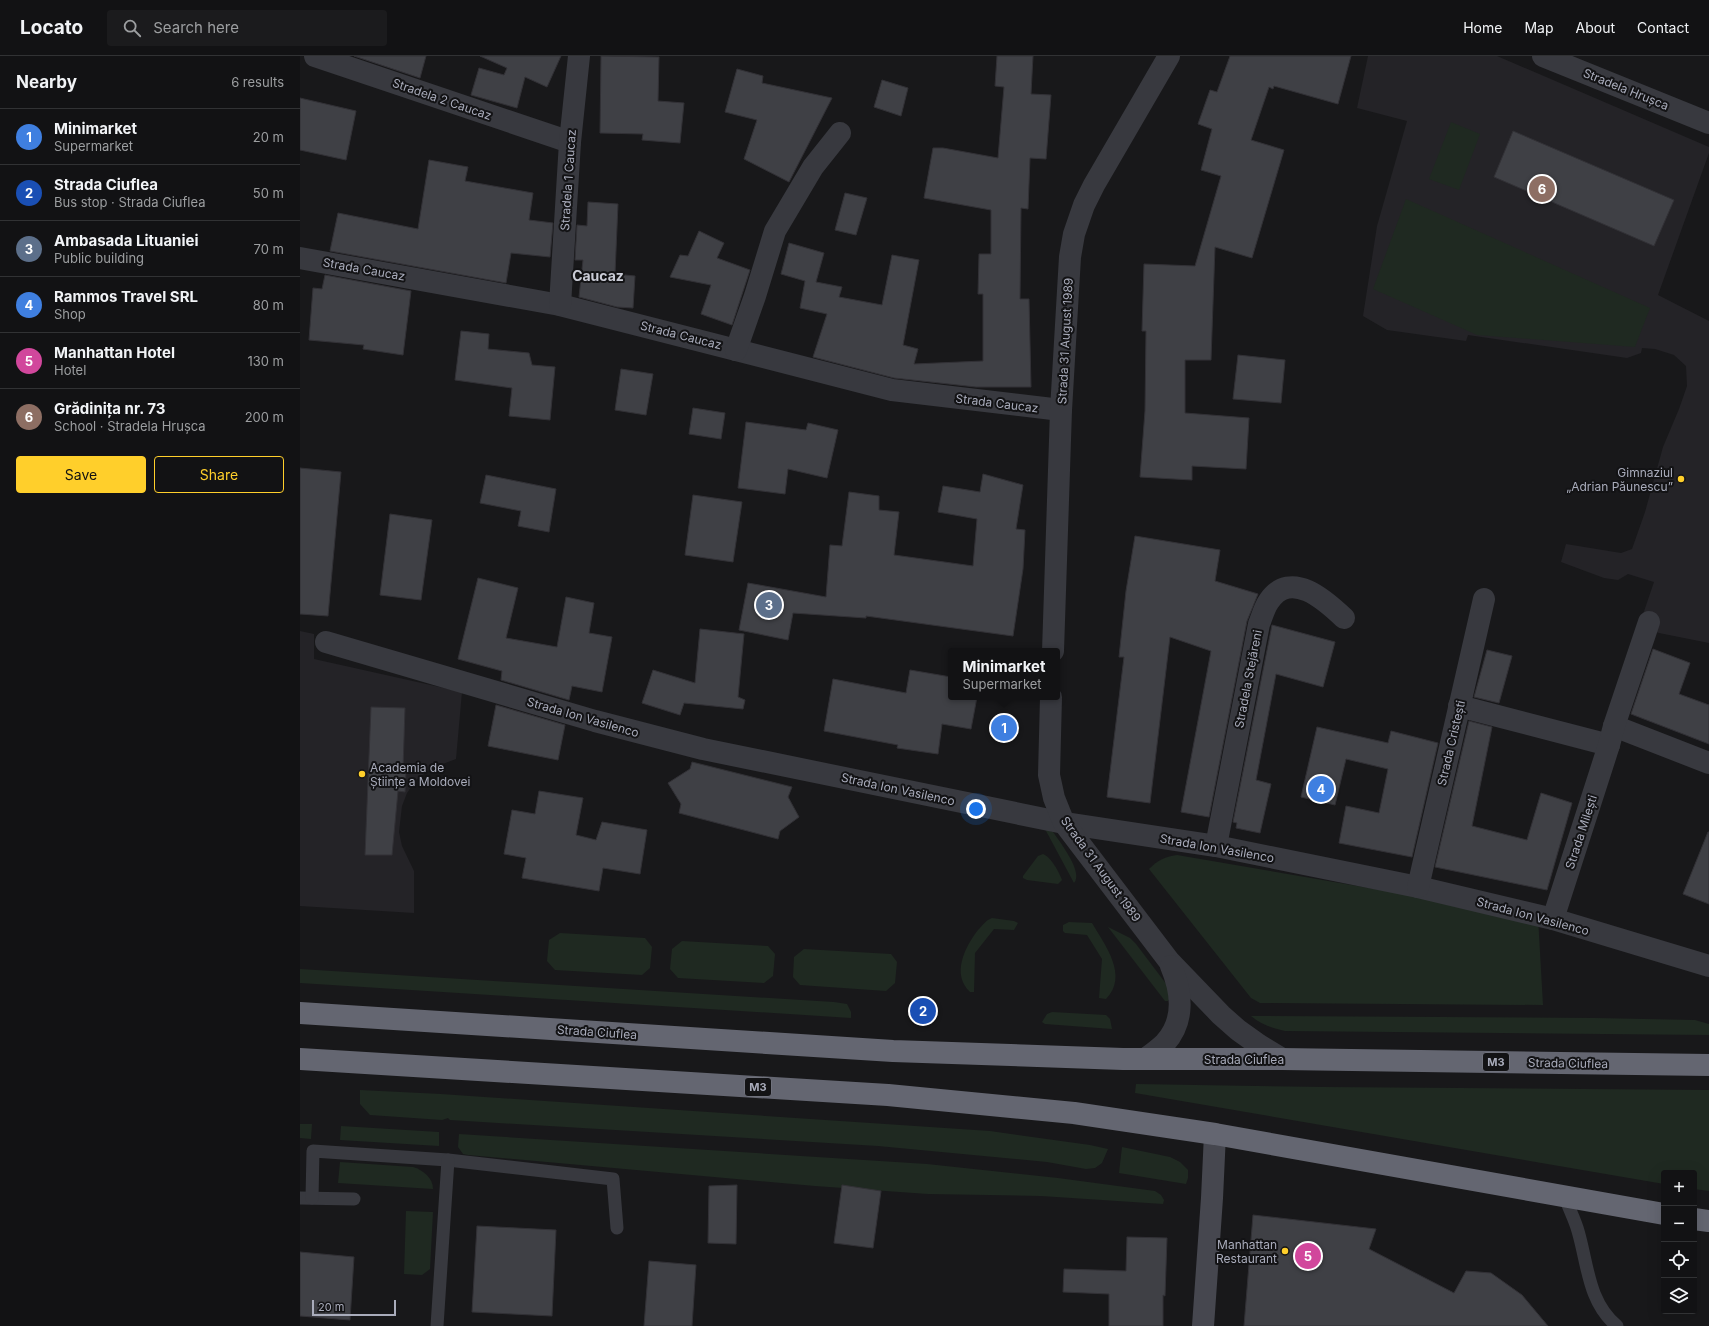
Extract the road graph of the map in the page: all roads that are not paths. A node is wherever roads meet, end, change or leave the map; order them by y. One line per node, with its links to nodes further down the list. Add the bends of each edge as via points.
1 (315, 56): 7 (street, Stradela 2 Caucaz)
2 (579, 56): 7 (street, Stradela 1 Caucaz)
3 (1169, 56): 11 (street, Strada 31 August 1989, via 1078,217 1070,257)
4 (1543, 56): 5 (street, Stradela Hrușca)
5 (1709, 123)
6 (840, 133): 10 (street, via 813,167 775,231)
7 (570, 142): 9 (street, Stradela 1 Caucaz)
8 (300, 258): 9 (street, Strada Caucaz)
9 (560, 305): 10 (street, Strada Caucaz)
10 (736, 350): 11 (street, Strada Caucaz, via 892,390)
11 (1061, 410): 16 (street, Strada 31 August 1989)
12 (1484, 599): 18 (street, Strada Cristești)
13 (1344, 618): 22 (street, Stradela Stejăreni, via 1318,595 1296,587 1286,588 1268,601 1259,624)
14 (1649, 622): 19 (street, Strada Milești)
15 (326, 642): 21 (street, Strada Ion Vasilenco, via 595,721 703,748)
16 (1053, 648)
17 (1051, 700): 21 (street, Strada 31 August 1989, via 1050,775 1054,798)
18 (1459, 706): 19 (street); 23 (street, Strada Cristești)
19 (1611, 735): 20 (street); 24 (street, Strada Milești)
20 (1709, 764)
21 (1064, 822): 22 (street, Strada Ion Vasilenco); 25 (street, Strada 31 August 1989)
22 (1216, 846): 23 (street, Strada Ion Vasilenco)
23 (1418, 887): 24 (street, Strada Ion Vasilenco)
24 (1553, 919): 26 (street, Strada Ion Vasilenco)
25 (1169, 962): 29 (street, Strada 31 August 1989, via 1177,981 1180,1015 1165,1043); 30 (street, Strada 31 August 1989, via 1233,1025)
26 (1709, 966)
27 (300, 1013): 29 (highway, Strada Ciuflea / M3, via 893,1051)
28 (300, 1058): 32 (highway, M3, via 888,1095 1074,1112)
29 (1145, 1059): 30 (highway, Strada Ciuflea / M3)
30 (1282, 1059): 31 (highway, Strada Ciuflea / M3)
31 (1709, 1065)
32 (1215, 1134): 34 (highway, M3); 42 (street)
33 (448, 1160): 35 (lane, via 313,1151); 40 (lane, via 613,1179); 41 (lane)
34 (1565, 1197): 37 (highway, M3); 43 (lane, via 1578,1231 1586,1267 1600,1308)
35 (306, 1198): 36 (lane)
36 (354, 1199)
37 (1661, 1213)
38 (1697, 1219): 39 (highway)
39 (1709, 1221)
40 (616, 1228)
41 (438, 1326)
42 (1203, 1326)
43 (1617, 1326)

